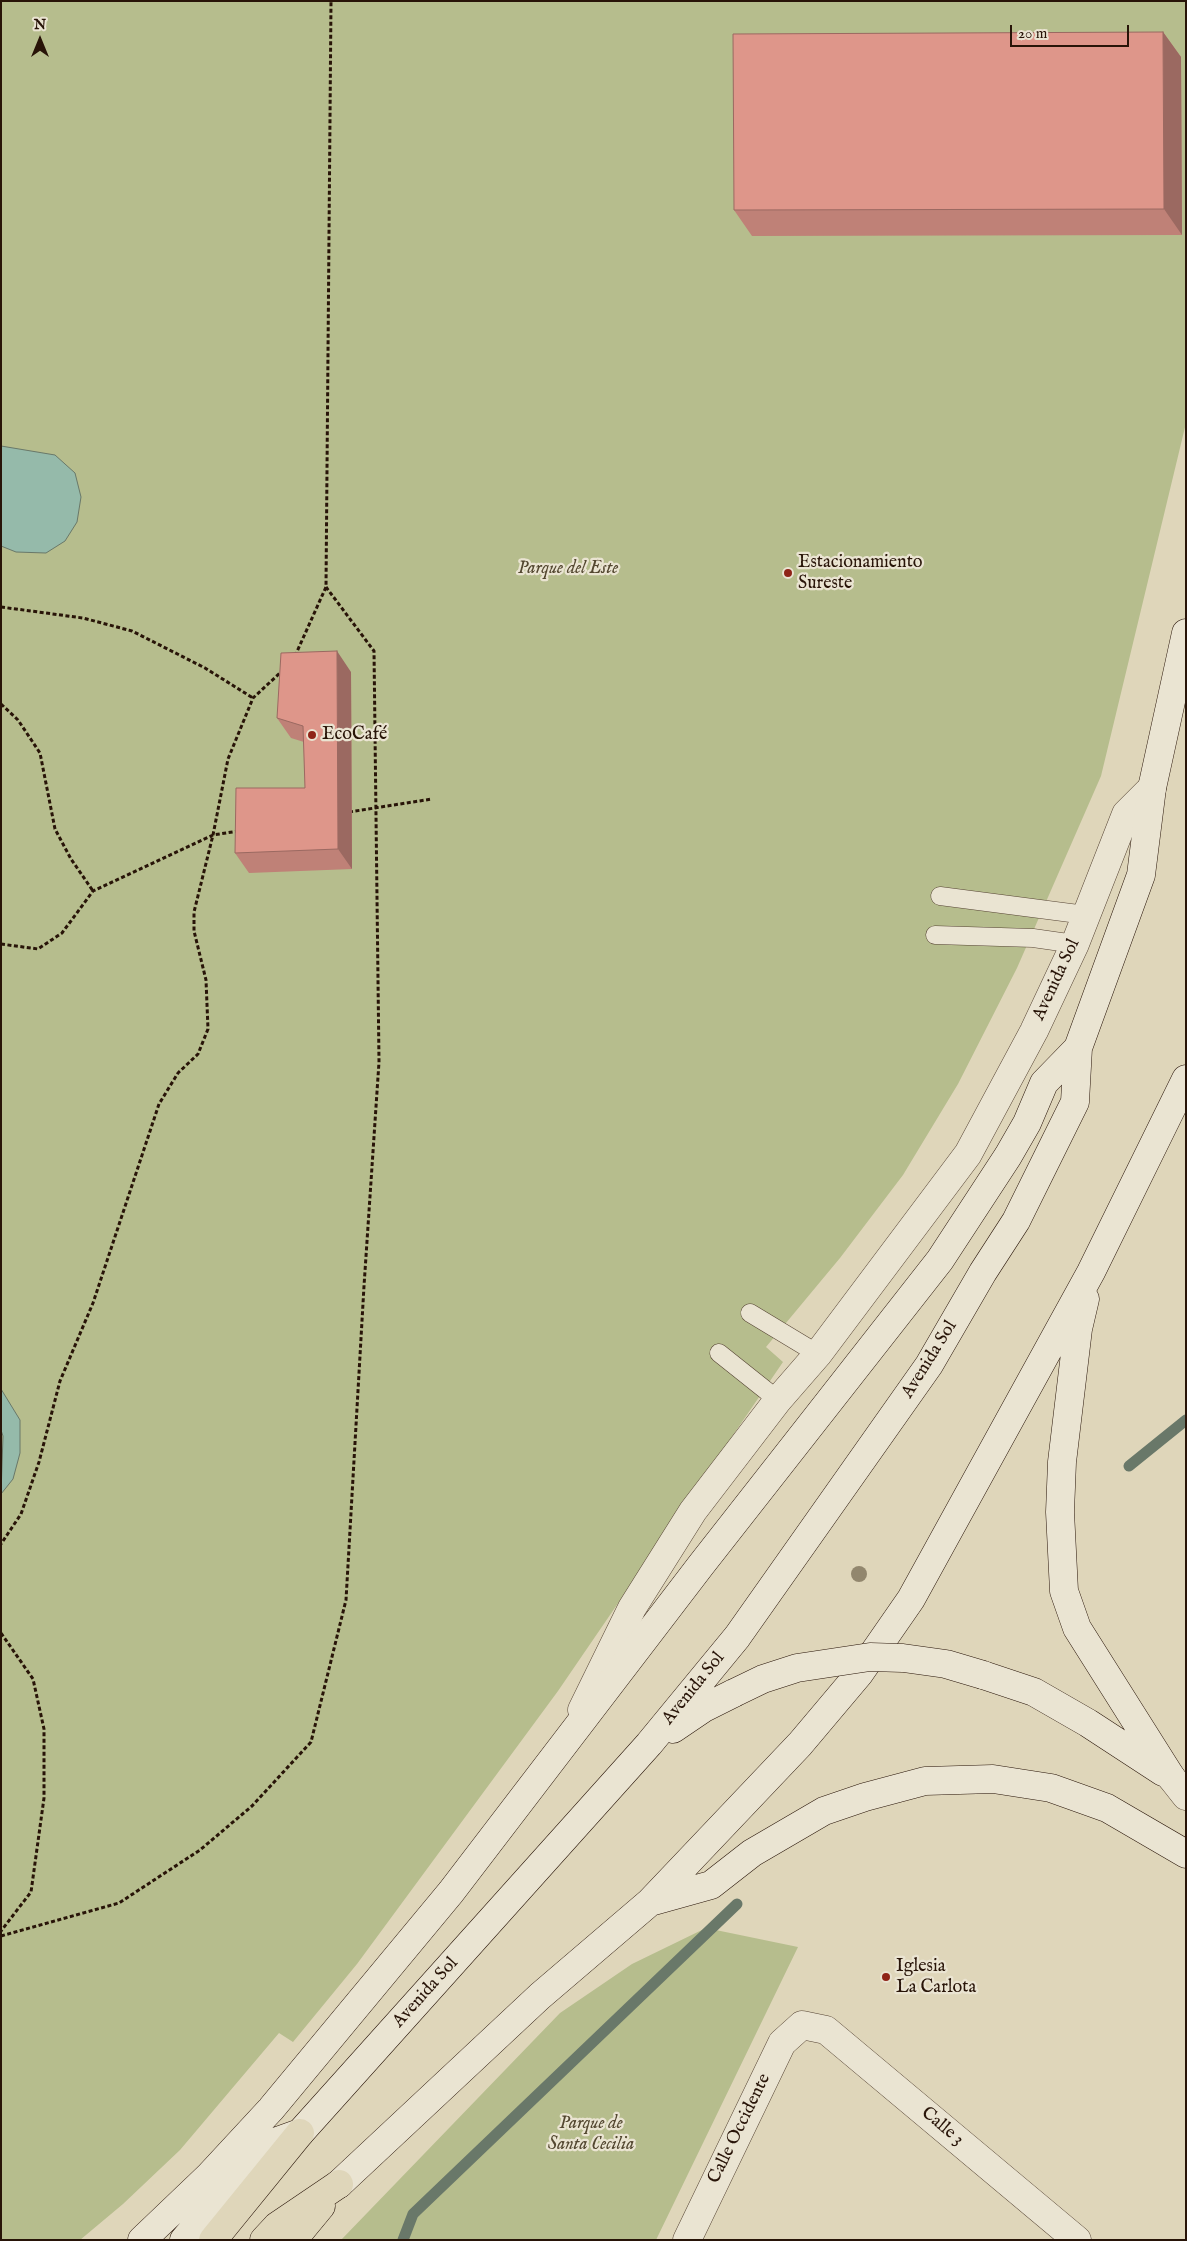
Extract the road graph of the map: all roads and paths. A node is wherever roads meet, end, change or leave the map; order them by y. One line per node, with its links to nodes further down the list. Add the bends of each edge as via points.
1 (331, 1): 2 (path)
2 (326, 587): 5 (path); 11 (path, via 374,651)
3 (1, 607): 7 (path, via 83,618 132,631 205,668)
4 (1186, 633): 9 (main road, Avenida Sol)
5 (291, 663)
6 (285, 669): 7 (path)
7 (253, 698): 14 (path, via 228,759)
8 (1, 704): 15 (path, via 18,720 40,753 55,829)
9 (1152, 788): 17 (main road, Avenida Sol, via 1126,814); 21 (main road, Avenida Sol, via 1141,875)
10 (432, 799): 11 (path)
11 (376, 808): 12 (path); 36 (path, via 380,1062 346,1600 311,1742 252,1806 200,1850 119,1903)
12 (342, 813)
13 (241, 830): 14 (path)
14 (213, 835): 15 (path); 28 (path, via 194,912 194,931 206,980 208,1029 198,1054 178,1073 159,1104 93,1302 60,1380 24,1506)
15 (93, 891): 19 (path, via 62,933 38,949)
16 (940, 896): 17 (lane)
17 (1086, 915): 20 (main road, Avenida Sol)
18 (934, 935): 20 (lane, via 1033,938)
19 (1, 944)
20 (1075, 944): 26 (main road, Avenida Sol, via 1034,1031 968,1154)
21 (1078, 1048): 30 (main road, Avenida Sol, via 1044,1083 1008,1156 940,1260); 31 (main road, Avenida Sol, via 1075,1102 1016,1221 982,1272 929,1366 737,1637)
22 (1186, 1079): 23 (main road)
23 (1092, 1272): 32 (main road, via 1078,1329 1062,1462 1060,1512 1064,1592 1077,1628); 34 (main road, via 910,1599 859,1674 800,1744)
24 (750, 1313): 26 (lane)
25 (719, 1353): 27 (lane)
26 (818, 1354): 27 (main road, Avenida Sol)
27 (778, 1400): 30 (main road, Avenida Sol, via 693,1511 636,1601)
28 (1, 1544)
29 (1, 1633): 35 (path, via 33,1679 44,1729 44,1798 31,1892)
30 (568, 1739): 40 (main road, Avenida Sol, via 452,1892 271,2109 208,2177)
31 (649, 1744): 32 (main road, bridge, via 704,1708 763,1679 797,1668 870,1657 903,1658 946,1664 1034,1692 1088,1722); 38 (main road, Avenida Sol)
32 (1178, 1786)
33 (1186, 1854): 34 (main road, via 1107,1808 1051,1788 993,1779 925,1781 864,1796 824,1811 752,1853 711,1885)
34 (650, 1902): 39 (main road, via 540,1996)
35 (1, 1931)
36 (1, 1936)
37 (802, 2025): 45 (main road, Calle Occidente, via 782,2043); 46 (main road, Calle 3, via 826,2030)
38 (300, 2133): 41 (main road, Avenida Sol, via 264,2146); 42 (highway)
39 (339, 2184): 43 (highway, via 277,2226); 44 (highway)
40 (142, 2240)
41 (184, 2240)
42 (213, 2240)
43 (264, 2240)
44 (294, 2240)
45 (686, 2240)
46 (1077, 2240)

